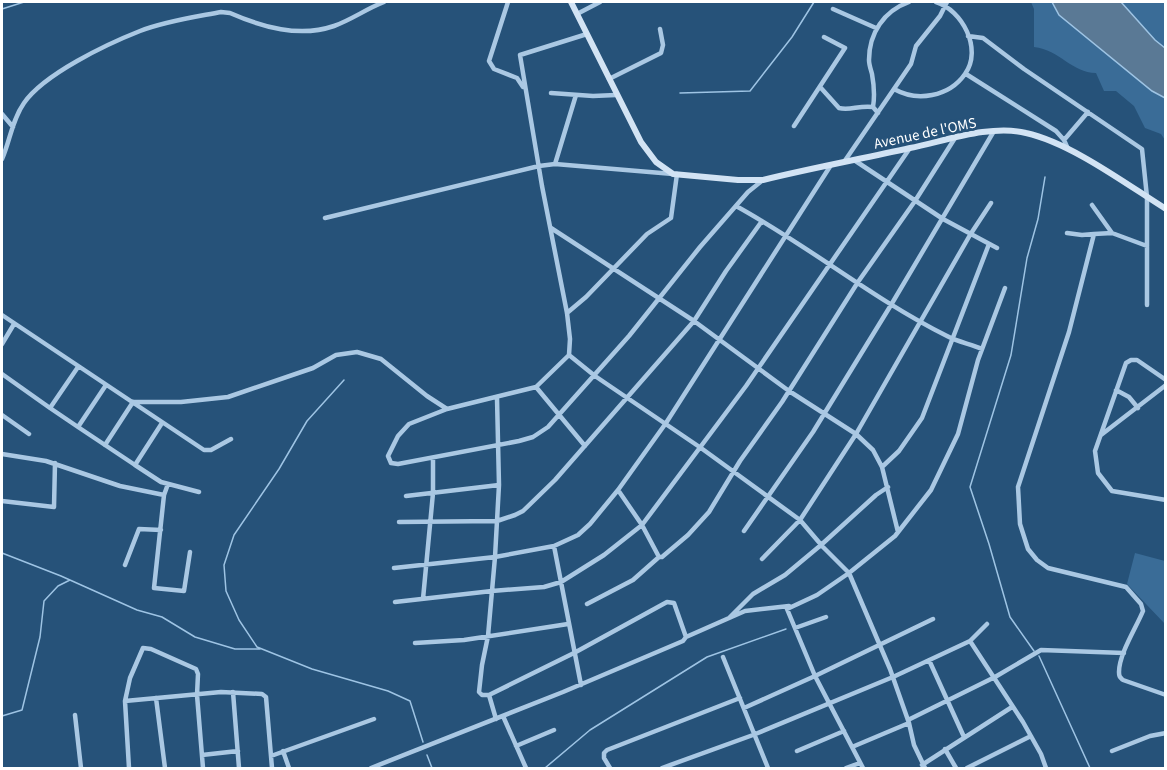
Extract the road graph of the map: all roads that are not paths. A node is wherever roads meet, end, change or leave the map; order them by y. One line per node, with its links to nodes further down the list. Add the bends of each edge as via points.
1 (384, 2): 28 (street, via 332,27 285,31 221,12 141,31 94,52 43,83 22,105)
2 (508, 2): 19 (street, via 489,61 494,69 517,78)
3 (571, 2): 9 (street)
4 (600, 2): 9 (street)
5 (909, 2): 10 (street, via 900,5)
6 (936, 2): 7 (street)
7 (946, 3): 13 (street, via 962,20); 18 (street, via 916,46 911,64)
8 (833, 9): 10 (street)
9 (577, 14): 12 (street)
10 (876, 28): 23 (street, via 869,61)
11 (660, 29): 16 (street, via 662,53)
12 (587, 34): 16 (street); 19 (street, via 520,54)
13 (968, 36): 15 (street, via 971,56); 24 (street, via 983,38)
14 (824, 37): 17 (street, via 845,48)
15 (966, 74): 18 (street, via 932,95 909,96); 31 (street)
16 (609, 79): 22 (street)
17 (820, 88): 23 (street, via 839,108); 27 (street)
18 (894, 89): 25 (street)
19 (525, 91): 39 (street)
20 (551, 93): 21 (street)
21 (576, 95): 22 (street); 37 (street)
22 (616, 95): 40 (street, via 649,155)
23 (873, 107): 25 (street)
24 (1088, 112): 31 (street); 43 (street, via 1142,149)
25 (878, 113): 36 (street)
26 (2, 114): 28 (street)
27 (794, 126)
28 (13, 127): 34 (street)
29 (994, 131): 30 (street, Avenue de l'OMS); 33 (street, Avenue de l'OMS, via 1028,133); 50 (street)
30 (955, 138): 32 (street, Avenue de l'OMS); 44 (street)
31 (1064, 140): 33 (street)
32 (910, 148): 35 (street, Avenue de l'OMS); 42 (street)
33 (1068, 149): 43 (street, Avenue de l'OMS)
34 (2, 159)
35 (854, 160): 36 (street, Avenue de l'OMS); 42 (street)
36 (844, 162): 38 (street, Avenue de l'OMS)
37 (555, 164): 39 (street); 40 (street)
38 (831, 165): 41 (street, Avenue de l'OMS); 57 (street)
39 (539, 166): 49 (street); 52 (street)
40 (675, 174): 41 (street, Avenue de l'OMS); 62 (street, via 671,218 647,234)
41 (763, 180): 47 (street)
42 (886, 182): 44 (street); 61 (street)
43 (1147, 197): 48 (street, Avenue de l'OMS); 59 (street)
44 (915, 201): 50 (street); 63 (street)
45 (991, 202): 56 (street)
46 (1092, 205): 54 (street)
47 (736, 206): 51 (street); 65 (street)
48 (1166, 209)
49 (325, 218)
50 (943, 219): 56 (street); 66 (street)
51 (762, 221): 57 (street); 70 (street)
52 (550, 228): 62 (street); 68 (street)
53 (1067, 233): 55 (street)
54 (1112, 233): 55 (street); 59 (street)
55 (1094, 234): 162 (street, via 1069,332 1018,487 1019,508 1024,538 1037,560 1059,572 1126,587 1141,604 1143,611)
56 (970, 235): 58 (street); 71 (street)
57 (787, 236): 61 (street); 75 (street)
58 (988, 244): 60 (street); 74 (street)
59 (1147, 246): 67 (street)
60 (997, 248)
61 (831, 264): 63 (street); 80 (street)
62 (613, 269): 65 (street); 68 (street)
63 (858, 282): 66 (street); 88 (street)
64 (1005, 288): 77 (street)
65 (659, 299): 70 (street); 82 (street)
66 (891, 305): 71 (street); 95 (street)
67 (1147, 305)
68 (567, 313): 78 (street)
69 (2, 315): 72 (street)
70 (694, 321): 75 (street); 90 (street)
71 (921, 322): 74 (street); 102 (street)
72 (14, 324): 73 (street); 79 (street)
73 (4, 336): 76 (street)
74 (952, 339): 77 (street); 113 (street, via 922,418 899,451)
75 (720, 340): 80 (street); 99 (street)
76 (2, 344)
77 (982, 349): 133 (street, via 950,453 931,490)
78 (568, 355): 82 (street); 86 (street)
79 (78, 367): 84 (street); 92 (street)
80 (758, 368): 88 (street); 108 (street)
81 (2, 374): 92 (street)
82 (595, 376): 90 (street); 97 (street)
83 (1166, 380): 87 (street, via 1131,360 1126,363)
84 (106, 385): 91 (street); 100 (street)
85 (1166, 385): 93 (street)
86 (536, 387): 89 (street); 97 (street)
87 (1116, 390): 93 (street); 103 (street)
88 (789, 391): 95 (street); 114 (street)
89 (497, 398): 94 (street); 106 (street)
90 (627, 398): 99 (street); 107 (street)
91 (133, 402): 94 (street, via 228,398 313,368 336,355 357,352 381,359); 98 (street); 105 (street)
92 (50, 408): 100 (street)
93 (1138, 408): 103 (street)
94 (447, 409): 110 (street, via 404,428 388,458 393,464)
95 (824, 413): 102 (street); 123 (street)
96 (2, 415): 101 (street)
97 (560, 415): 106 (street, via 533,437); 107 (street)
98 (162, 423): 104 (street, via 208,451); 112 (street)
99 (666, 423): 108 (street); 118 (street)
100 (78, 427): 105 (street)
101 (29, 434)
102 (856, 434): 113 (street, via 873,450); 126 (street)
103 (1101, 435): 124 (street, via 1095,465 1106,485 1119,493)
104 (231, 439)
105 (105, 445): 112 (street)
106 (500, 445): 110 (street); 116 (street)
107 (585, 446): 128 (street, via 536,500 515,515)
108 (701, 448): 114 (street); 130 (street)
109 (2, 454): 111 (street)
110 (433, 458): 120 (street)
111 (55, 464): 121 (street, via 120,486); 125 (street, via 54,507)
112 (135, 465): 115 (street)
113 (882, 467): 117 (street)
114 (733, 472): 123 (street); 138 (street, via 709,512 688,536)
115 (168, 484): 119 (street); 121 (street)
116 (500, 485): 120 (street); 128 (street)
117 (888, 487): 133 (street); 134 (street)
118 (618, 490): 130 (street); 135 (street, via 578,535)
119 (199, 492)
120 (433, 493): 122 (street); 127 (street)
121 (164, 495): 131 (street)
122 (406, 496)
123 (768, 496): 126 (street); 132 (street)
124 (1166, 500)
125 (2, 501)
126 (800, 520): 134 (street); 139 (street)
127 (430, 521): 128 (street); 129 (street); 141 (street)
128 (497, 521): 137 (street)
129 (399, 522)
130 (642, 525): 138 (street); 144 (street)
131 (161, 530): 136 (street, via 154,588 184,591); 140 (street, via 138,530)
132 (744, 531)
133 (898, 532): 143 (street)
134 (821, 545): 143 (street); 151 (street, via 785,575 753,594)
135 (554, 546): 137 (street); 144 (street)
136 (190, 552)
137 (495, 557): 141 (street); 145 (street)
138 (659, 557): 148 (street, via 633,580)
139 (762, 559)
140 (124, 565)
141 (426, 565): 142 (street); 146 (street)
142 (394, 568)
143 (849, 573): 149 (street, via 813,598); 160 (street)
144 (561, 582): 145 (street); 153 (street)
145 (492, 591): 146 (street); 156 (street)
146 (423, 599): 147 (street)
147 (395, 602)
148 (587, 604)
149 (789, 606): 151 (street, via 745,611); 155 (street)
150 (826, 617): 155 (street)
151 (729, 618): 157 (street)
152 (933, 619): 160 (street)
153 (568, 624): 156 (street); 161 (street)
154 (987, 624): 158 (street)
155 (795, 628): 165 (street)
156 (488, 636): 159 (street); 171 (street, via 479,692)
157 (686, 637): 161 (street, via 674,603 667,602); 168 (street, via 665,650)
158 (970, 641): 164 (street); 167 (street)
159 (415, 643)
160 (880, 646): 165 (street); 166 (street)
161 (574, 653): 168 (street); 171 (street)
162 (1124, 653): 167 (street, via 1045,649); 172 (street, via 1119,673 1123,680)
163 (723, 657): 174 (street)
164 (929, 660): 166 (street); 176 (street)
165 (816, 676): 177 (street); 179 (street)
166 (892, 677): 177 (street); 184 (street)
167 (995, 677): 176 (street); 178 (street)
168 (581, 684): 181 (street)
169 (233, 692): 170 (street); 194 (street); 199 (street, via 266,697)
170 (197, 695): 173 (street); 175 (street, via 196,669 146,647 137,658); 198 (street)
171 (489, 695): 182 (street)
172 (1166, 695)
173 (156, 698): 175 (street); 204 (street)
174 (740, 698): 179 (street); 211 (street, via 607,750 604,758)
175 (125, 701): 203 (street)
176 (947, 701): 184 (street); 190 (street)
177 (830, 704): 186 (street); 188 (street)
178 (1012, 707): 189 (street); 190 (street)
179 (744, 708): 188 (street)
180 (75, 715): 202 (street)
181 (503, 716): 182 (street); 191 (street)
182 (496, 718): 209 (street)
183 (374, 719): 195 (street)
184 (908, 721): 192 (street); 201 (street)
185 (555, 730): 191 (street)
186 (844, 730): 192 (street); 196 (street)
187 (1166, 734): 197 (street)
188 (753, 735): 212 (street); 213 (street)
189 (1031, 736): 216 (street); 217 (street)
190 (964, 737): 193 (street)
191 (516, 746): 210 (street)
192 (852, 747): 200 (street)
193 (945, 749): 201 (street); 215 (street)
194 (238, 751): 198 (street); 206 (street)
195 (283, 751): 199 (street); 208 (street)
196 (797, 751)
197 (1112, 751)
198 (202, 755): 205 (street)
199 (271, 756): 207 (street)
200 (862, 766): 214 (street)
201 (924, 767)
202 (81, 768)
203 (129, 768)
204 (165, 768)
205 (203, 768)
206 (239, 768)
207 (272, 768)
208 (289, 768)
209 (371, 768)
210 (526, 768)
211 (610, 768)
212 (662, 768)
213 (768, 768)
214 (846, 768)
215 (956, 768)
216 (967, 768)
217 (1046, 768)

